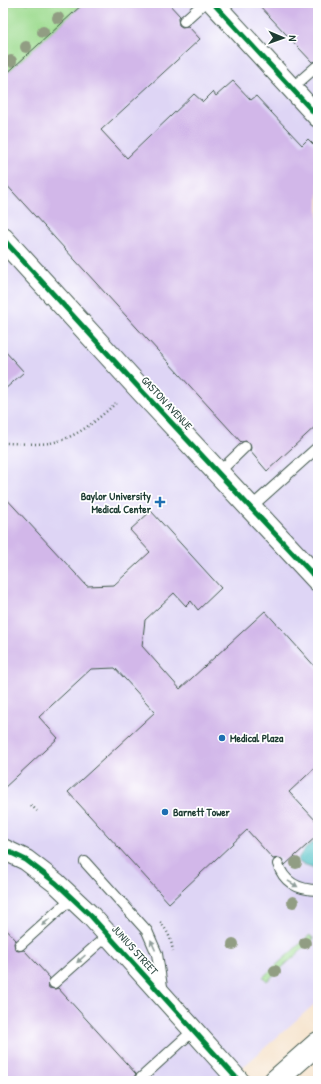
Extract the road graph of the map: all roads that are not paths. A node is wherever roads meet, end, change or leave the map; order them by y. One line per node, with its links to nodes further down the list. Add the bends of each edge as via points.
1 (204, 3): 3 (lane)
2 (213, 3): 5 (street)
3 (184, 21)
4 (316, 67): 5 (lane)
5 (292, 88): 6 (street)
6 (318, 117)
7 (3, 239): 10 (street, GASTON AVENUE)
8 (246, 447): 10 (lane)
9 (318, 447): 11 (lane)
10 (218, 473): 11 (street, GASTON AVENUE)
11 (250, 508): 12 (street, GASTON AVENUE)
12 (318, 580)
13 (3, 849): 17 (street, JUNIUS STREET, via 26,860)
14 (85, 862): 21 (lane, one-way to 14, via 157,954 147,931)
15 (278, 864): 16 (lane, one-way to 16, via 287,881 296,887)
16 (318, 890)
17 (72, 898): 18 (street, JUNIUS STREET); 19 (lane, one-way to 19)
18 (108, 935): 20 (lane, one-way to 20); 21 (street, JUNIUS STREET)
19 (20, 945)
20 (54, 983)
21 (164, 997): 22 (street, JUNIUS STREET)
22 (194, 1030): 24 (lane); 25 (street, JUNIUS STREET)
23 (318, 1044): 26 (street)
24 (140, 1079)
25 (239, 1081)
26 (275, 1081)

